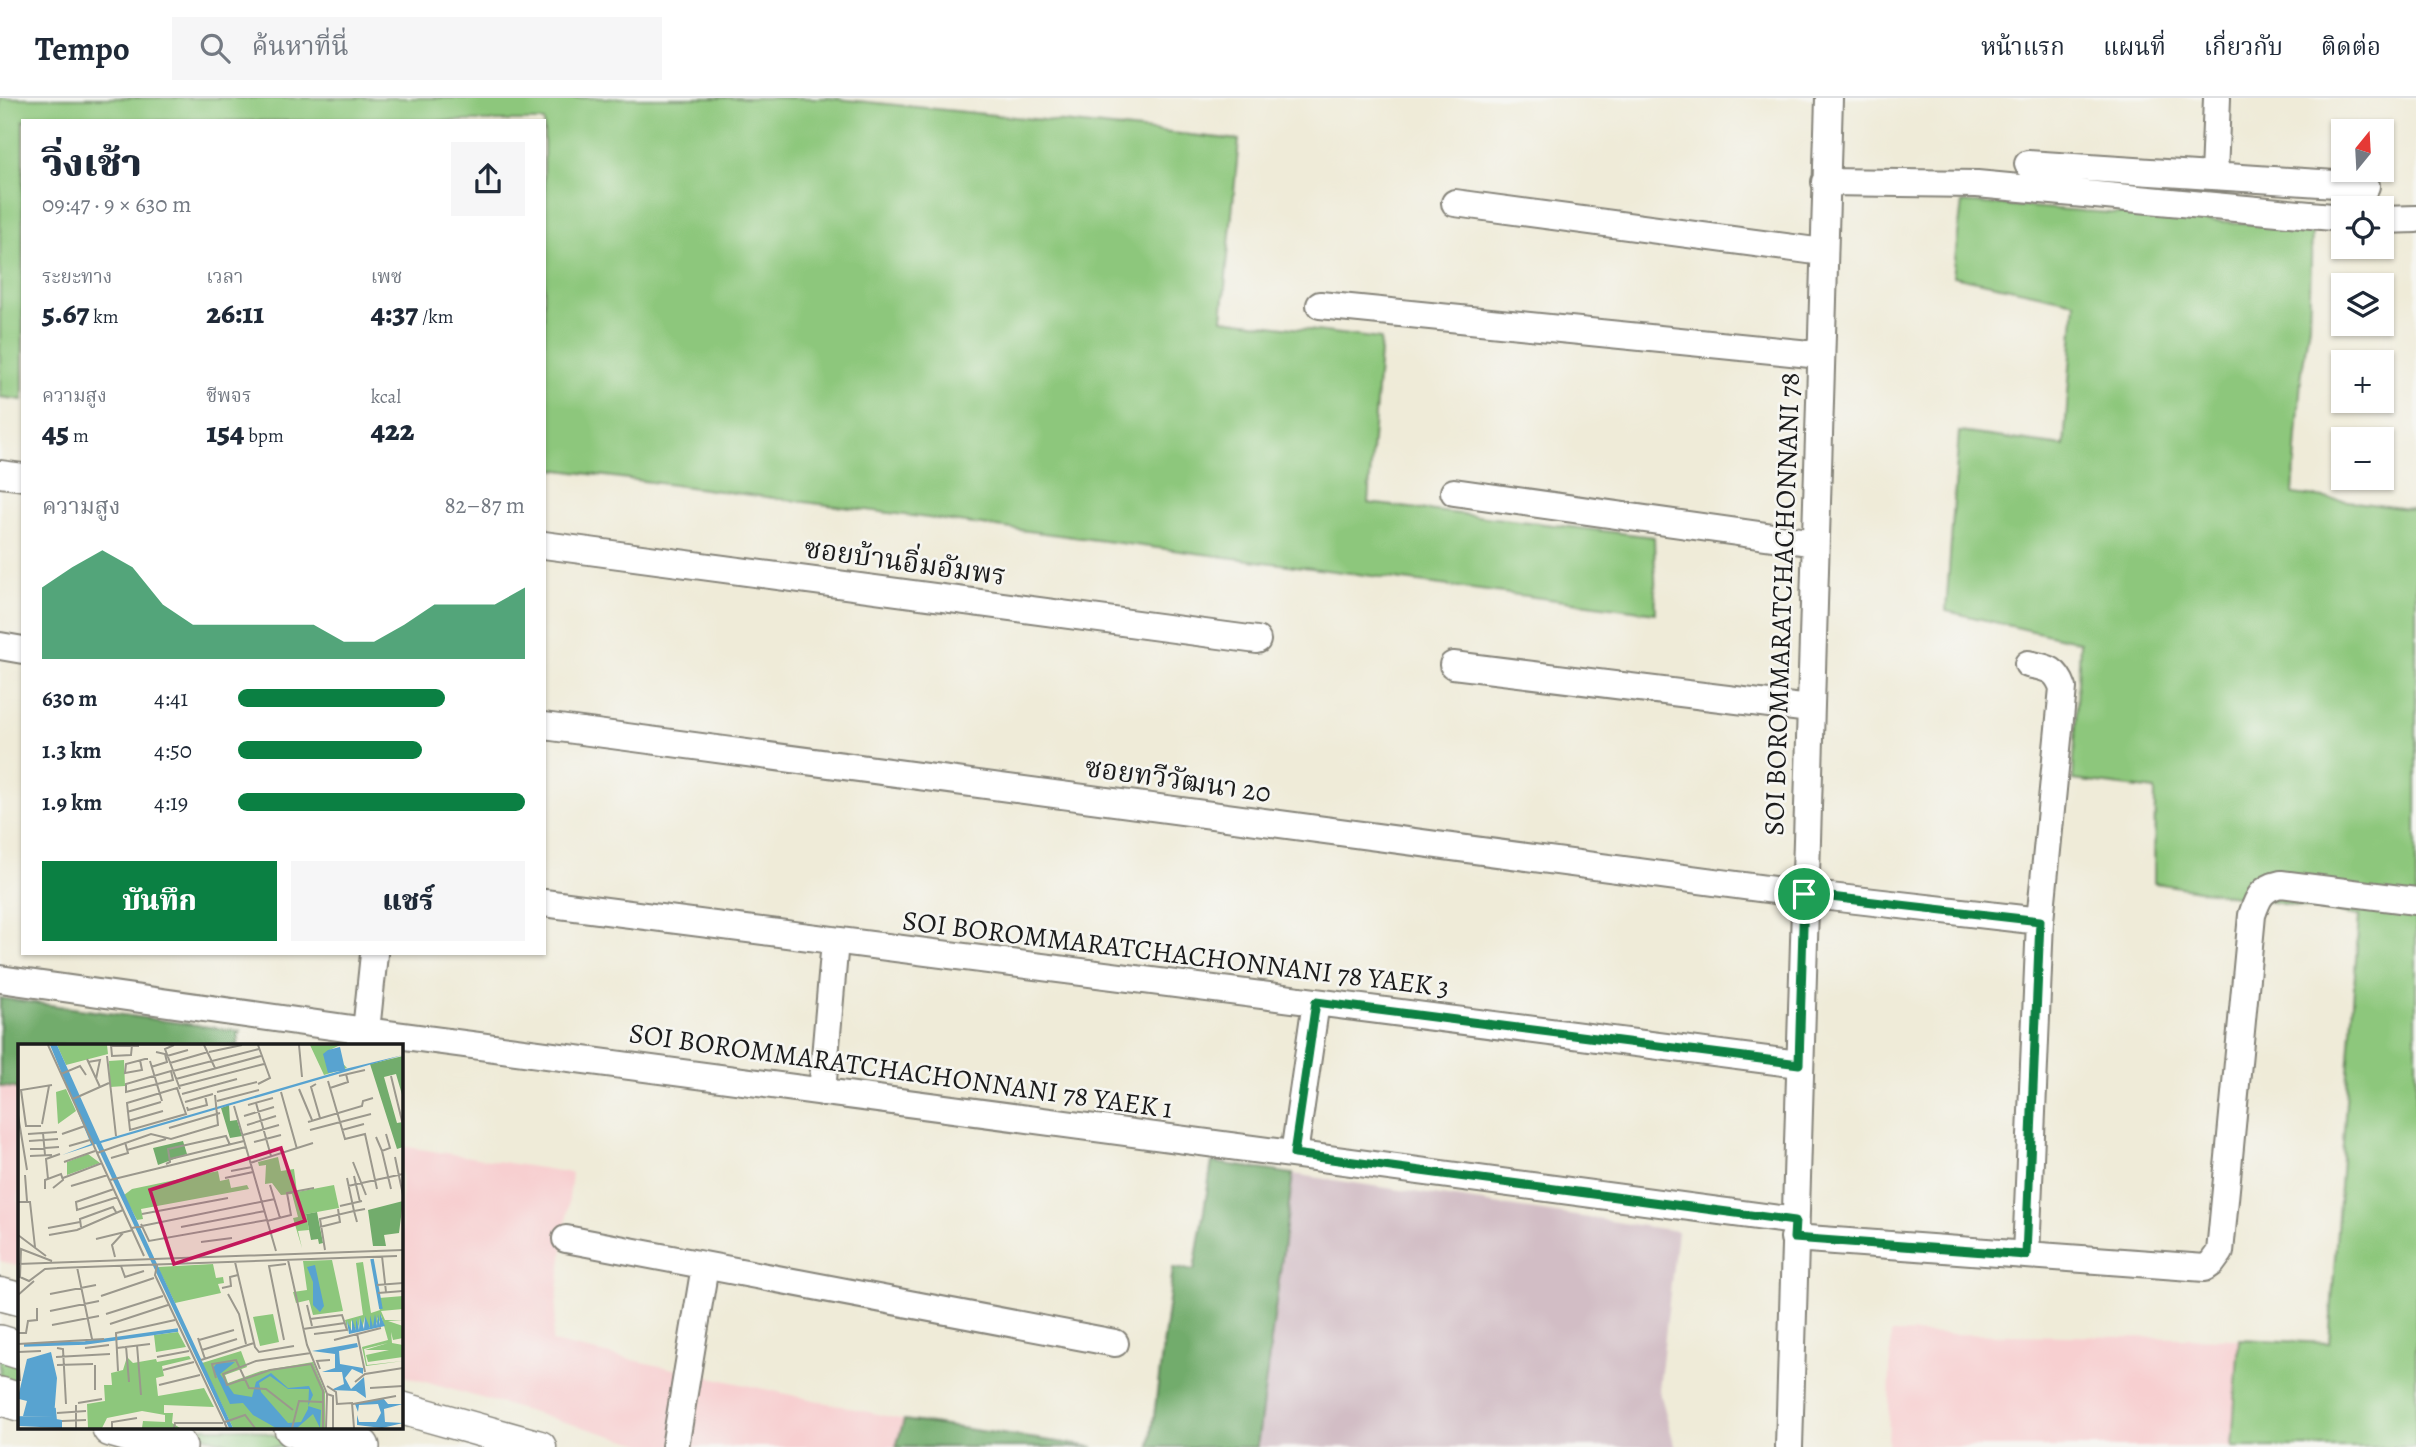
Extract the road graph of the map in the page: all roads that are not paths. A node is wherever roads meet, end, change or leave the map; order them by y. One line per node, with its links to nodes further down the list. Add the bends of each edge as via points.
1 (1829, 98): 5 (street, SOI BOROMMARATCHACHONNANI 78)
2 (2217, 98): 4 (street)
3 (2028, 164): 4 (street)
4 (2214, 175): 6 (street)
5 (1825, 182): 8 (street, via 1977,184); 11 (street, SOI BOROMMARATCHACHONNANI 78)
6 (2366, 186)
7 (1455, 203): 11 (street)
8 (2331, 217)
9 (2416, 219): 10 (street)
10 (2394, 220)
11 (1823, 251): 13 (street, SOI BOROMMARATCHACHONNANI 78)
12 (1320, 305): 13 (street)
13 (1820, 355): 17 (street, SOI BOROMMARATCHACHONNANI 78)
14 (0, 474): 15 (street)
15 (21, 477)
16 (1454, 492): 17 (street)
17 (1815, 543): 24 (street, SOI BOROMMARATCHACHONNANI 78)
18 (546, 545): 19 (street, ซอยบ้านอิ่มอัมพร)
19 (1257, 640)
20 (0, 646): 21 (street)
21 (21, 650)
22 (2028, 664): 29 (street, via 2048,668 2059,676 2063,688)
23 (1453, 665): 24 (street)
24 (1810, 709): 26 (street, SOI BOROMMARATCHACHONNANI 78)
25 (546, 726): 26 (street, ซอยทวีวัฒนา 20)
26 (1804, 894): 29 (street, ซอยทวีวัฒนา 20); 35 (street, SOI BOROMMARATCHACHONNANI 78)
27 (2416, 901): 40 (street, SOI BOROMMARATCHACHONNANI 78 YAEK 1, via 2281,884 2267,887 2258,898 2252,915 2220,1252 2212,1263 2205,1268)
28 (546, 903): 30 (street, SOI BOROMMARATCHACHONNANI 78 YAEK 3)
29 (2040, 921): 40 (street)
30 (835, 941): 33 (street, SOI BOROMMARATCHACHONNANI 78 YAEK 3); 36 (street)
31 (374, 955): 34 (street)
32 (0, 979): 34 (street, SOI BOROMMARATCHACHONNANI 78 YAEK 1)
33 (1316, 1002): 35 (street, SOI BOROMMARATCHACHONNANI 78 YAEK 3); 37 (street)
34 (366, 1031): 36 (street, SOI BOROMMARATCHACHONNANI 78 YAEK 1)
35 (1799, 1064): 38 (street, SOI BOROMMARATCHACHONNANI 78)
36 (822, 1091): 37 (street, SOI BOROMMARATCHACHONNANI 78 YAEK 1)
37 (1294, 1154): 38 (street, SOI BOROMMARATCHACHONNANI 78 YAEK 1)
38 (1794, 1229): 40 (street, SOI BOROMMARATCHACHONNANI 78 YAEK 1); 56 (street, SOI BOROMMARATCHACHONNANI 78)
39 (566, 1239): 41 (street)
40 (2026, 1255)
41 (705, 1266): 44 (street); 55 (street)
42 (0, 1294): 43 (main road)
43 (18, 1299)
44 (1115, 1343)
45 (0, 1344): 46 (highway)
46 (18, 1350)
47 (0, 1396): 48 (highway)
48 (18, 1402)
49 (402, 1408): 54 (main road)
50 (118, 1430): 52 (highway)
51 (300, 1430): 53 (highway)
52 (178, 1447)
53 (361, 1447)
54 (540, 1447)
55 (675, 1447)
56 (1789, 1447)

